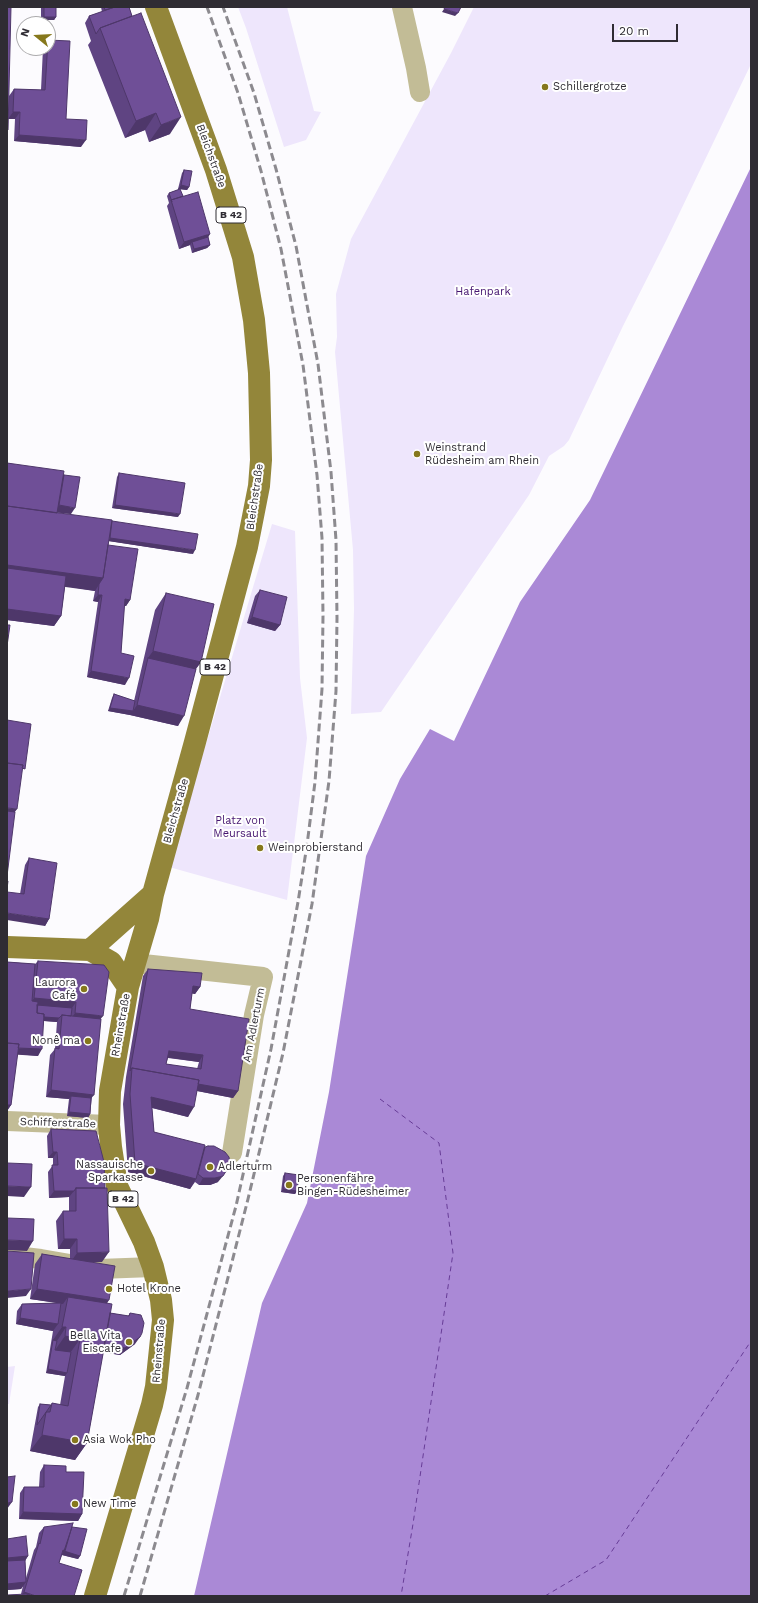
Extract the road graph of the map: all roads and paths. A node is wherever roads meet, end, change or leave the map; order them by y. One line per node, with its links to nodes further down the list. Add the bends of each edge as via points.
1 (156, 7): 4 (main road, Bleichstraße / B 42, via 216,170 243,257 252,305 259,373 261,460 259,486 247,548)
2 (402, 7): 3 (street)
3 (420, 92)
4 (153, 894): 6 (main road); 7 (main road, Bleichstraße / B 42)
5 (7, 947): 6 (main road)
6 (90, 950): 8 (main road, via 111,962)
7 (134, 963): 8 (main road, Bleichstraße / B 42); 11 (street, Am Adlerturm, via 263,977 254,1015)
8 (128, 987): 10 (main road, Rheinstraße / B 42, via 110,1090)
9 (7, 1121): 10 (street, Schifferstraße)
10 (109, 1125): 13 (main road, Rheinstraße / B 42, via 117,1186)
11 (232, 1153)
12 (7, 1256): 13 (street, via 99,1268)
13 (153, 1267): 14 (main road, Rheinstraße / B 42, via 163,1320 156,1387)
14 (95, 1596)

